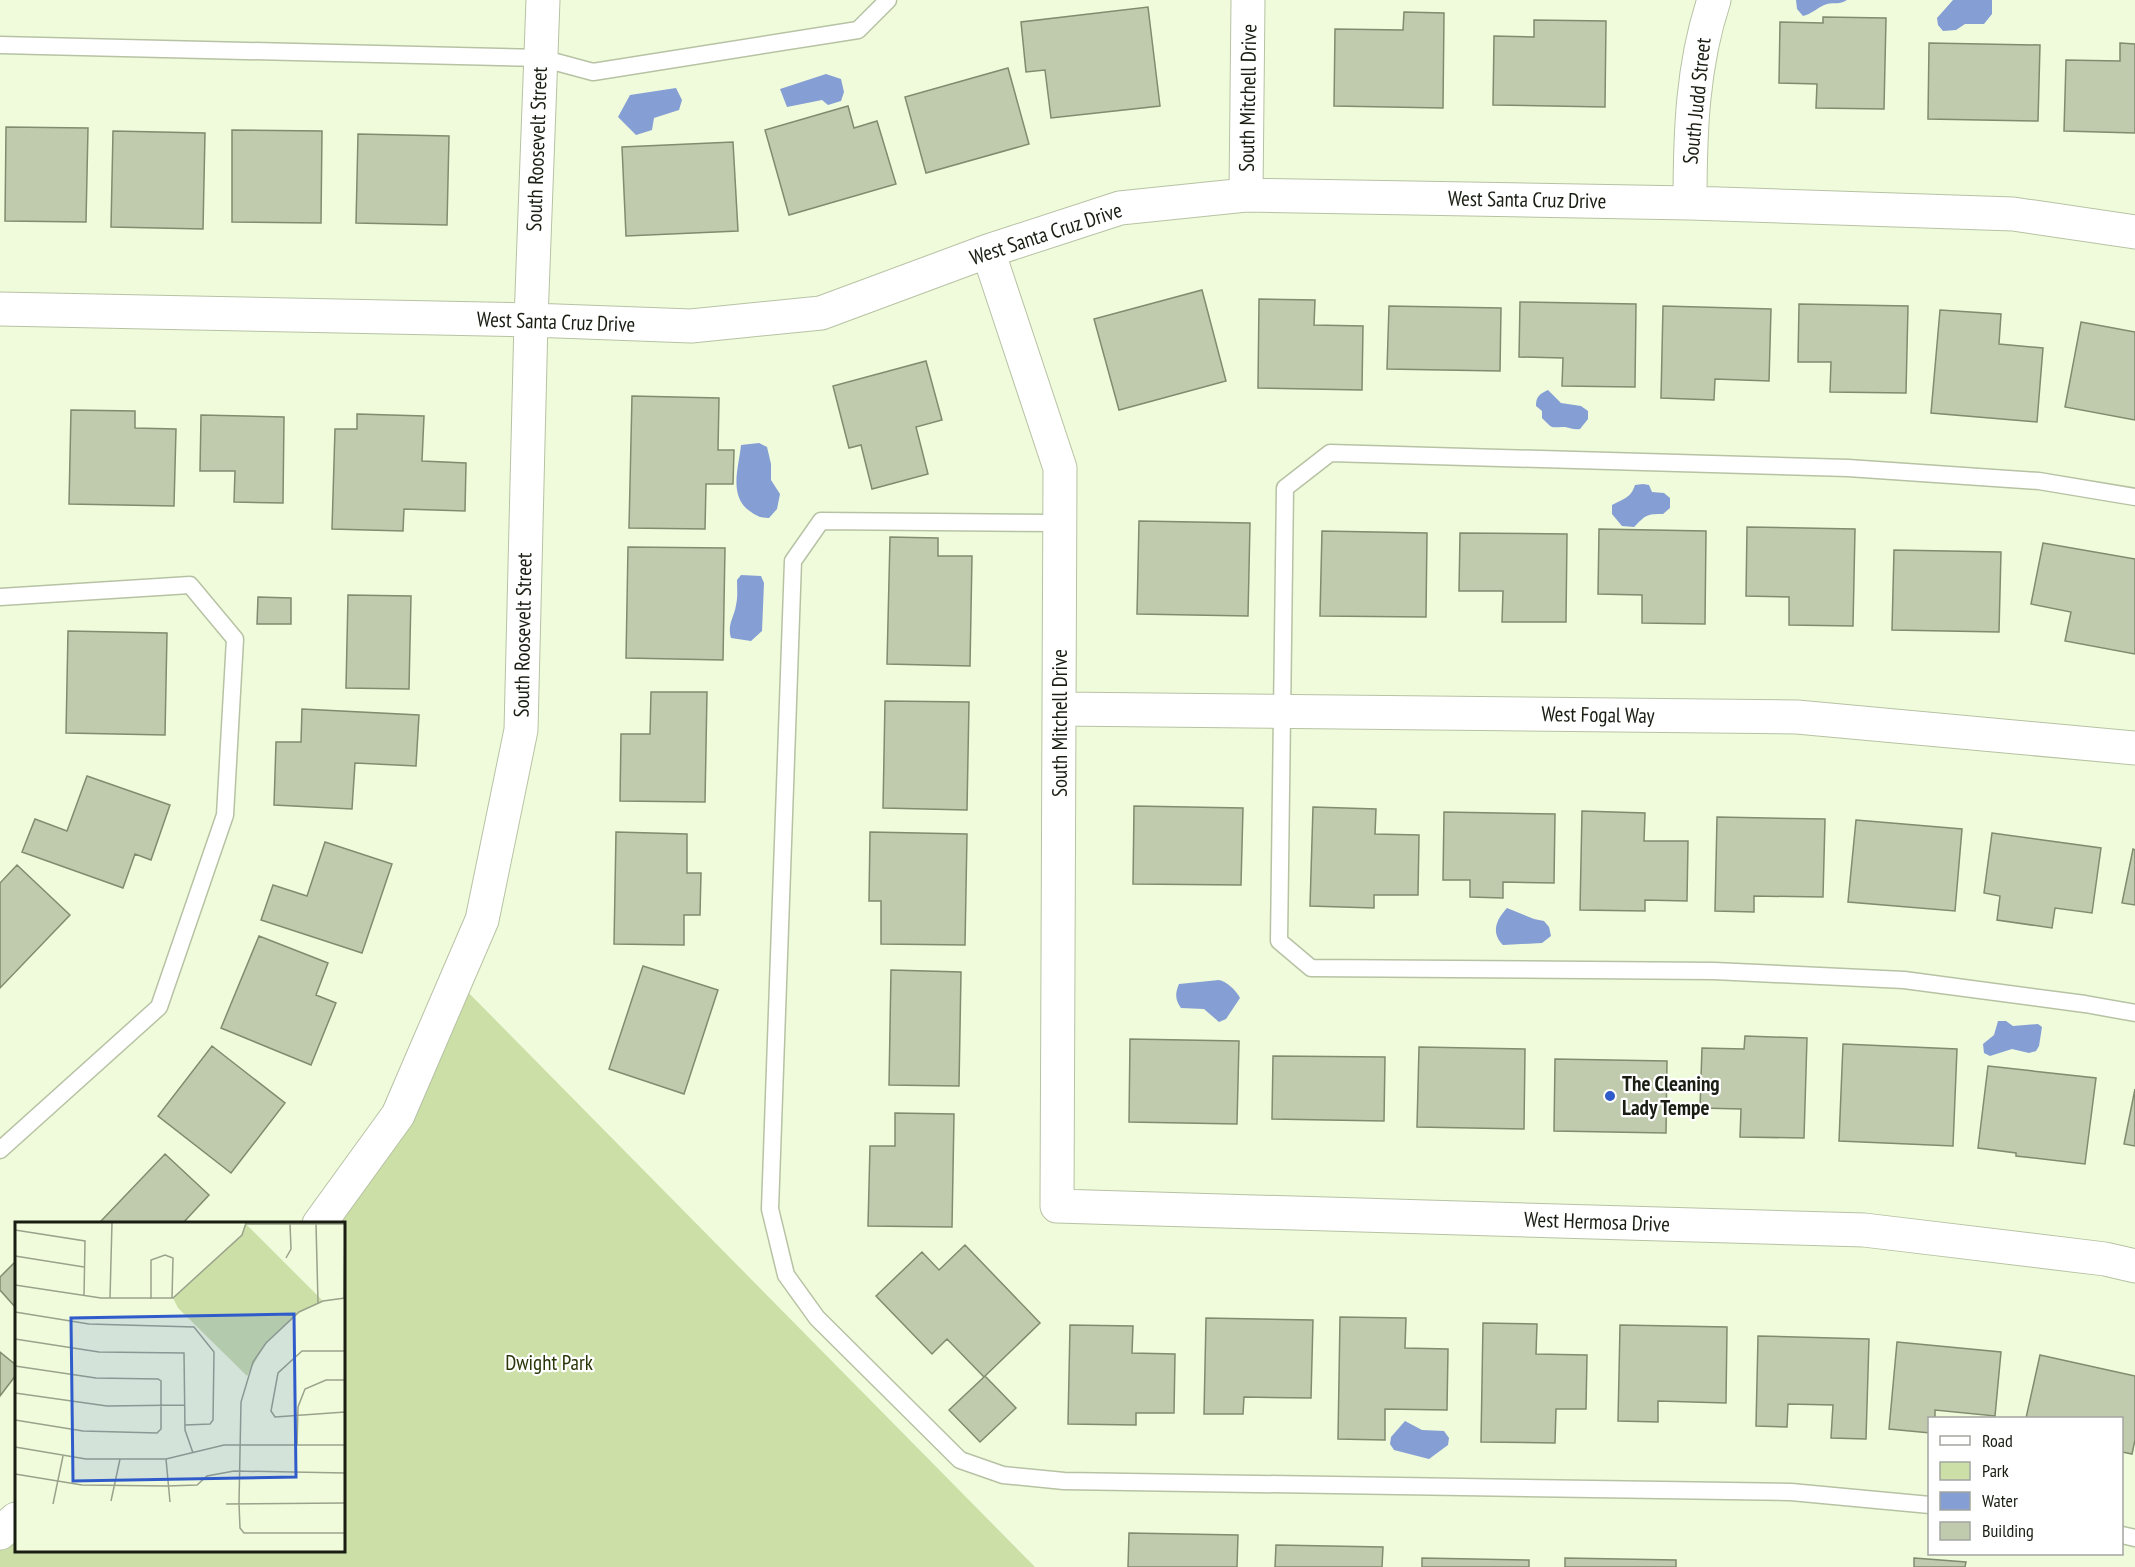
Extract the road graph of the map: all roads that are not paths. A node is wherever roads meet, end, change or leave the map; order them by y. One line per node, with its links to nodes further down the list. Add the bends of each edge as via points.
1 (543, 0): 6 (street, South Roosevelt Street)
2 (888, 0): 6 (lane, via 858,30 593,72)
3 (1248, 0): 7 (street, South Mitchell Drive)
4 (1714, 0): 8 (street, South Judd Street, via 1703,32 1691,121)
5 (0, 45): 6 (lane)
6 (541, 58): 12 (street, South Roosevelt Street)
7 (1246, 195): 8 (street, West Santa Cruz Drive); 10 (street, West Santa Cruz Drive, via 1120,208)
8 (1690, 203): 9 (street, West Santa Cruz Drive, via 2013,214)
9 (2135, 232)
10 (988, 251): 12 (street, West Santa Cruz Drive, via 821,313 691,326); 14 (street, South Mitchell Drive, via 1060,468)
11 (0, 309): 12 (street, West Santa Cruz Drive)
12 (531, 320): 22 (street, South Roosevelt Street, via 521,730 482,920 398,1114)
13 (2135, 497): 17 (lane, via 2038,481 1848,468 1330,453 1285,488)
14 (1060, 523): 16 (street, South Mitchell Drive); 24 (lane, via 821,521 793,561 770,1209 786,1275 817,1318 960,1460 1003,1475 1064,1481 1791,1492)
15 (0, 597): 20 (lane, via 190,585 235,639 225,815 159,1007)
16 (1060, 709): 17 (street, West Fogal Way); 21 (street, South Mitchell Drive)
17 (1281, 712): 18 (street, West Fogal Way, via 1797,717); 19 (lane, via 1279,941 1311,968 1714,971 1904,980)
18 (2135, 748)
19 (2135, 1013)
20 (0, 1150)
21 (1057, 1206): 23 (street, West Hermosa Drive, via 1864,1230)
22 (320, 1222)
23 (2135, 1266)
24 (1928, 1505)
25 (15, 1520): 26 (street)
26 (0, 1533)

